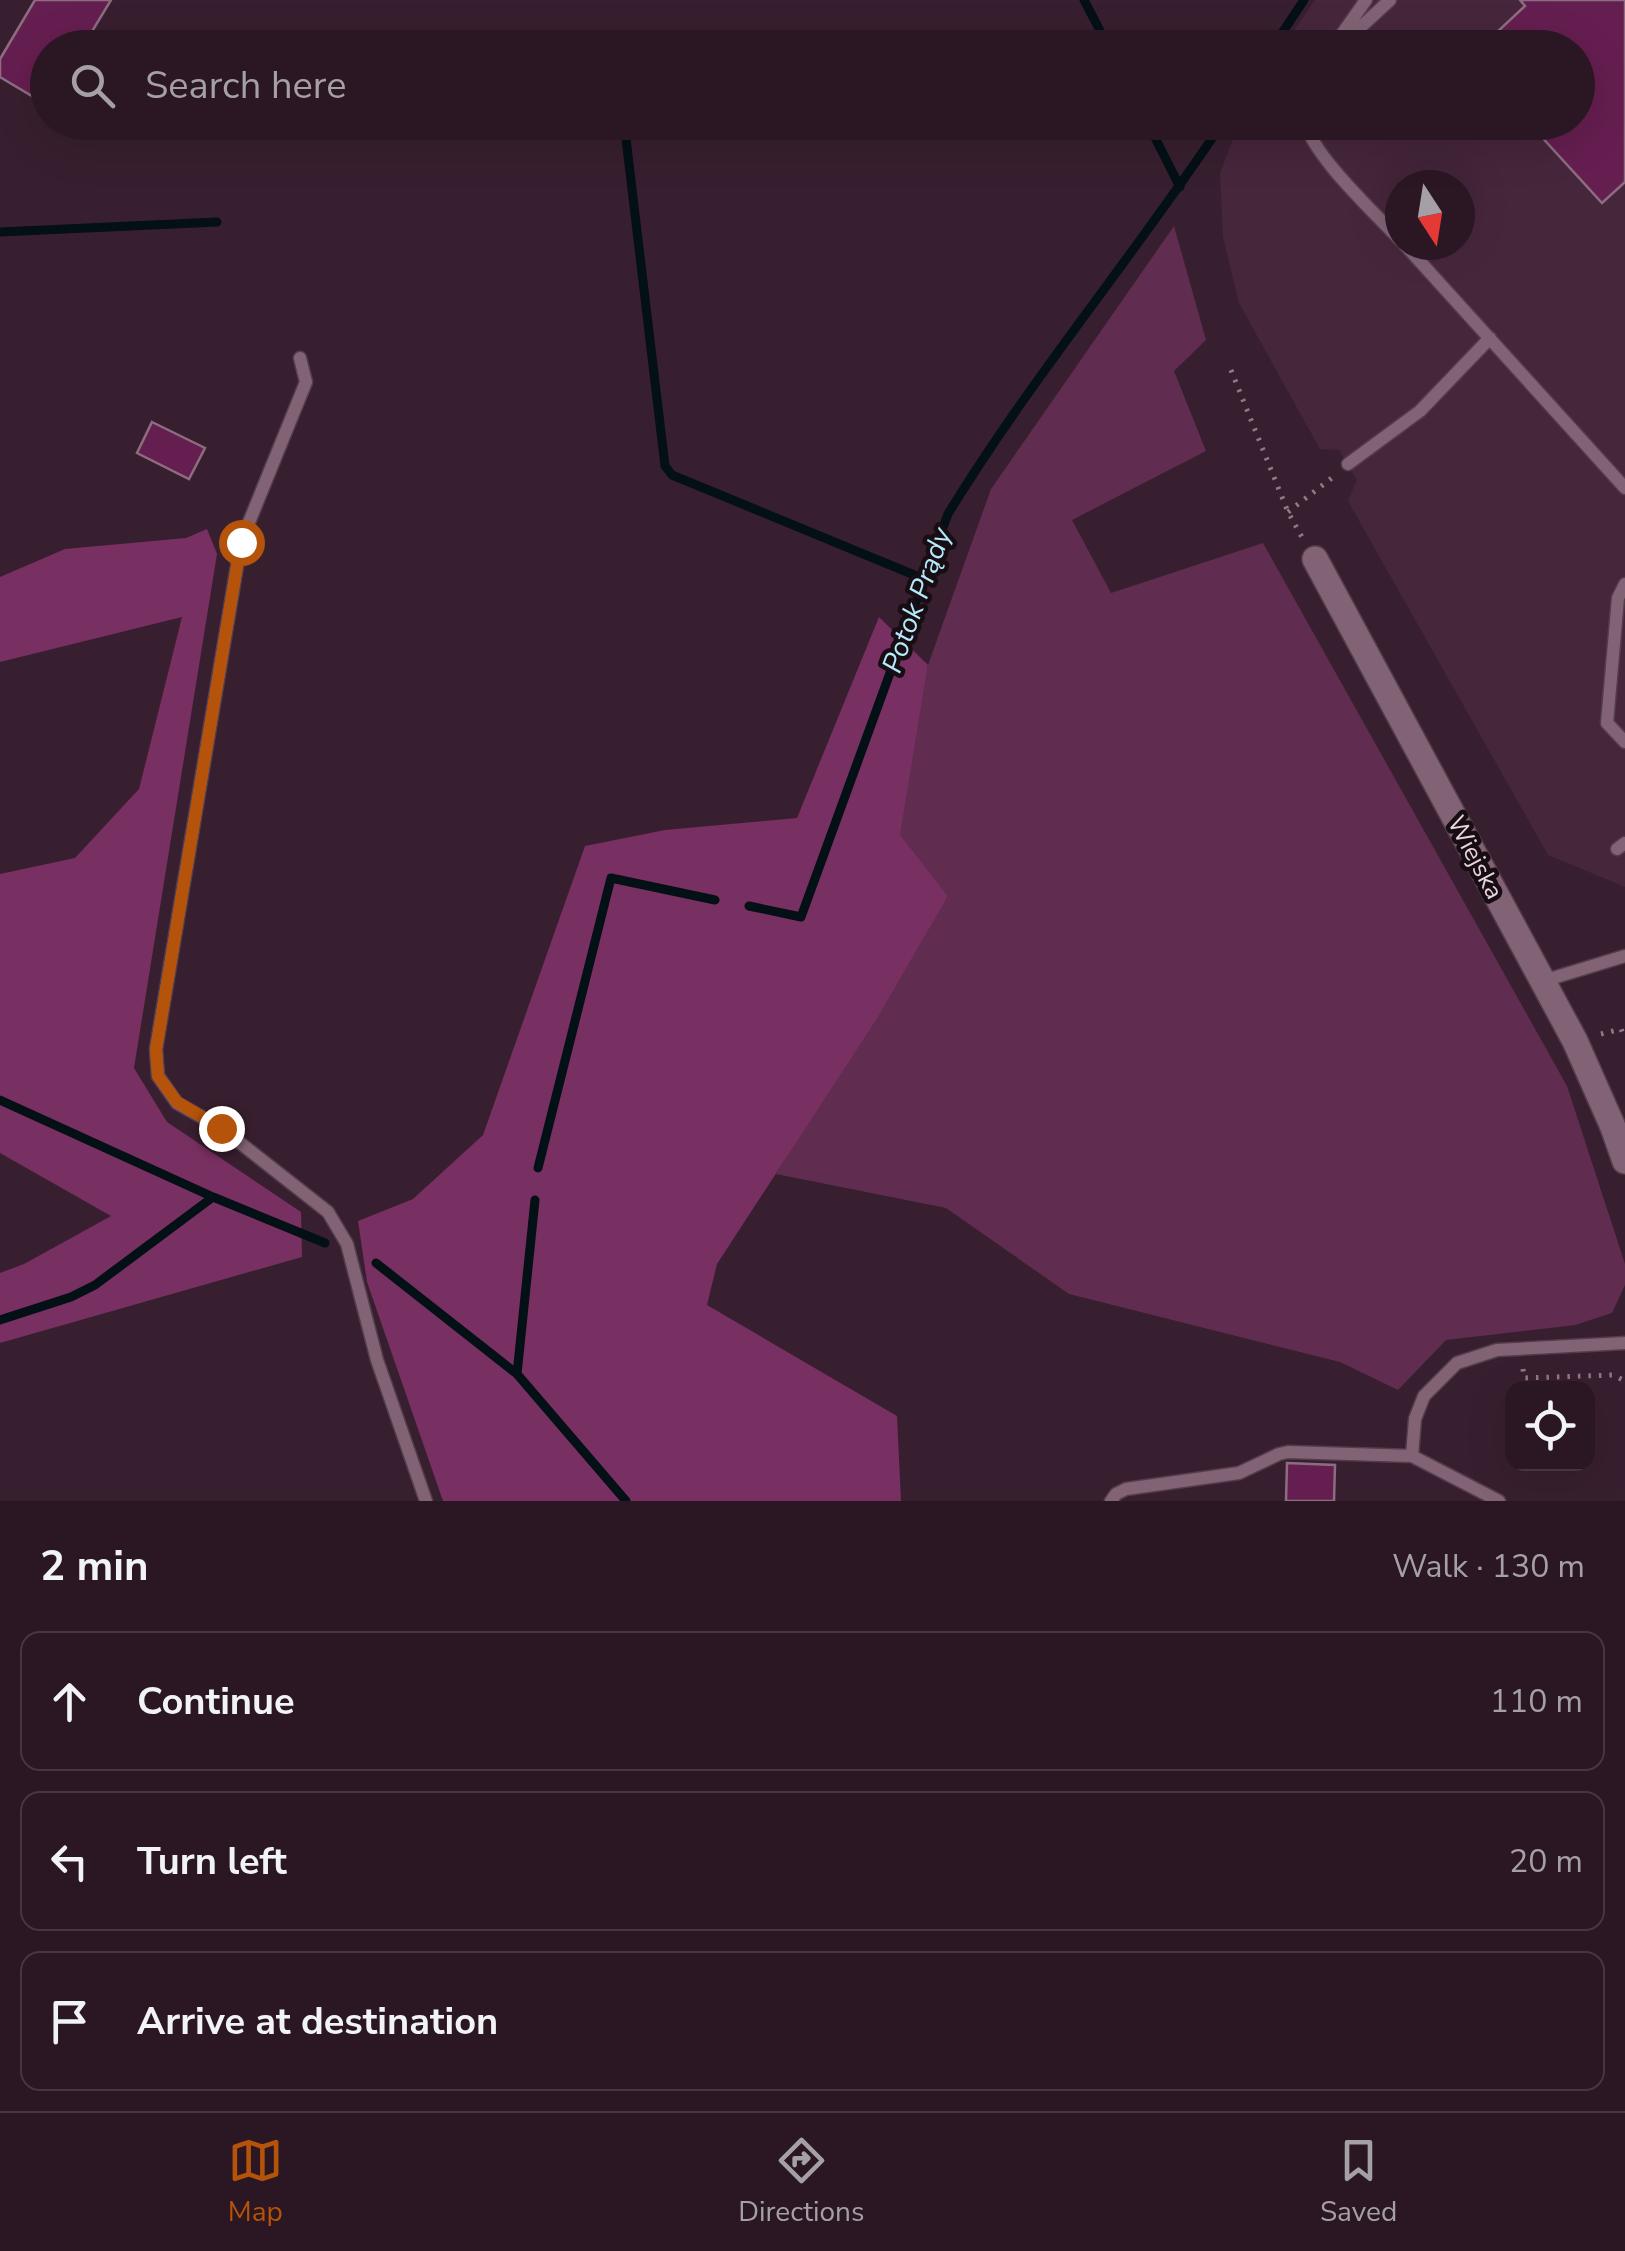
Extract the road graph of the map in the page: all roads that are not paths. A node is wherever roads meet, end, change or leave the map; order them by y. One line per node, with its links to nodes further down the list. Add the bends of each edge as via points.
1 (1366, 0): 3 (lane)
2 (1390, 0): 4 (lane)
3 (1347, 30)
4 (1356, 30)
5 (1312, 140): 6 (lane)
6 (1385, 224)
7 (1418, 260): 8 (lane)
8 (1490, 338): 10 (lane, via 1420,411); 11 (lane)
9 (300, 358): 20 (lane, via 306,382 241,542 156,1050 158,1076 177,1102 328,1212 346,1244)
10 (1348, 464)
11 (1625, 488)
12 (1314, 558): 16 (street, Wiejska)
13 (1625, 584): 14 (lane, via 1618,598 1608,724)
14 (1625, 742)
15 (1625, 956): 16 (lane)
16 (1543, 981): 17 (street, Wiejska)
17 (1625, 1162)
18 (1625, 1343): 19 (lane, via 1498,1350 1457,1364 1424,1396 1414,1419)
19 (1412, 1456): 21 (lane, via 1288,1452 1239,1473 1126,1489); 22 (lane)
20 (426, 1501)
21 (1111, 1501)
22 (1499, 1501)

